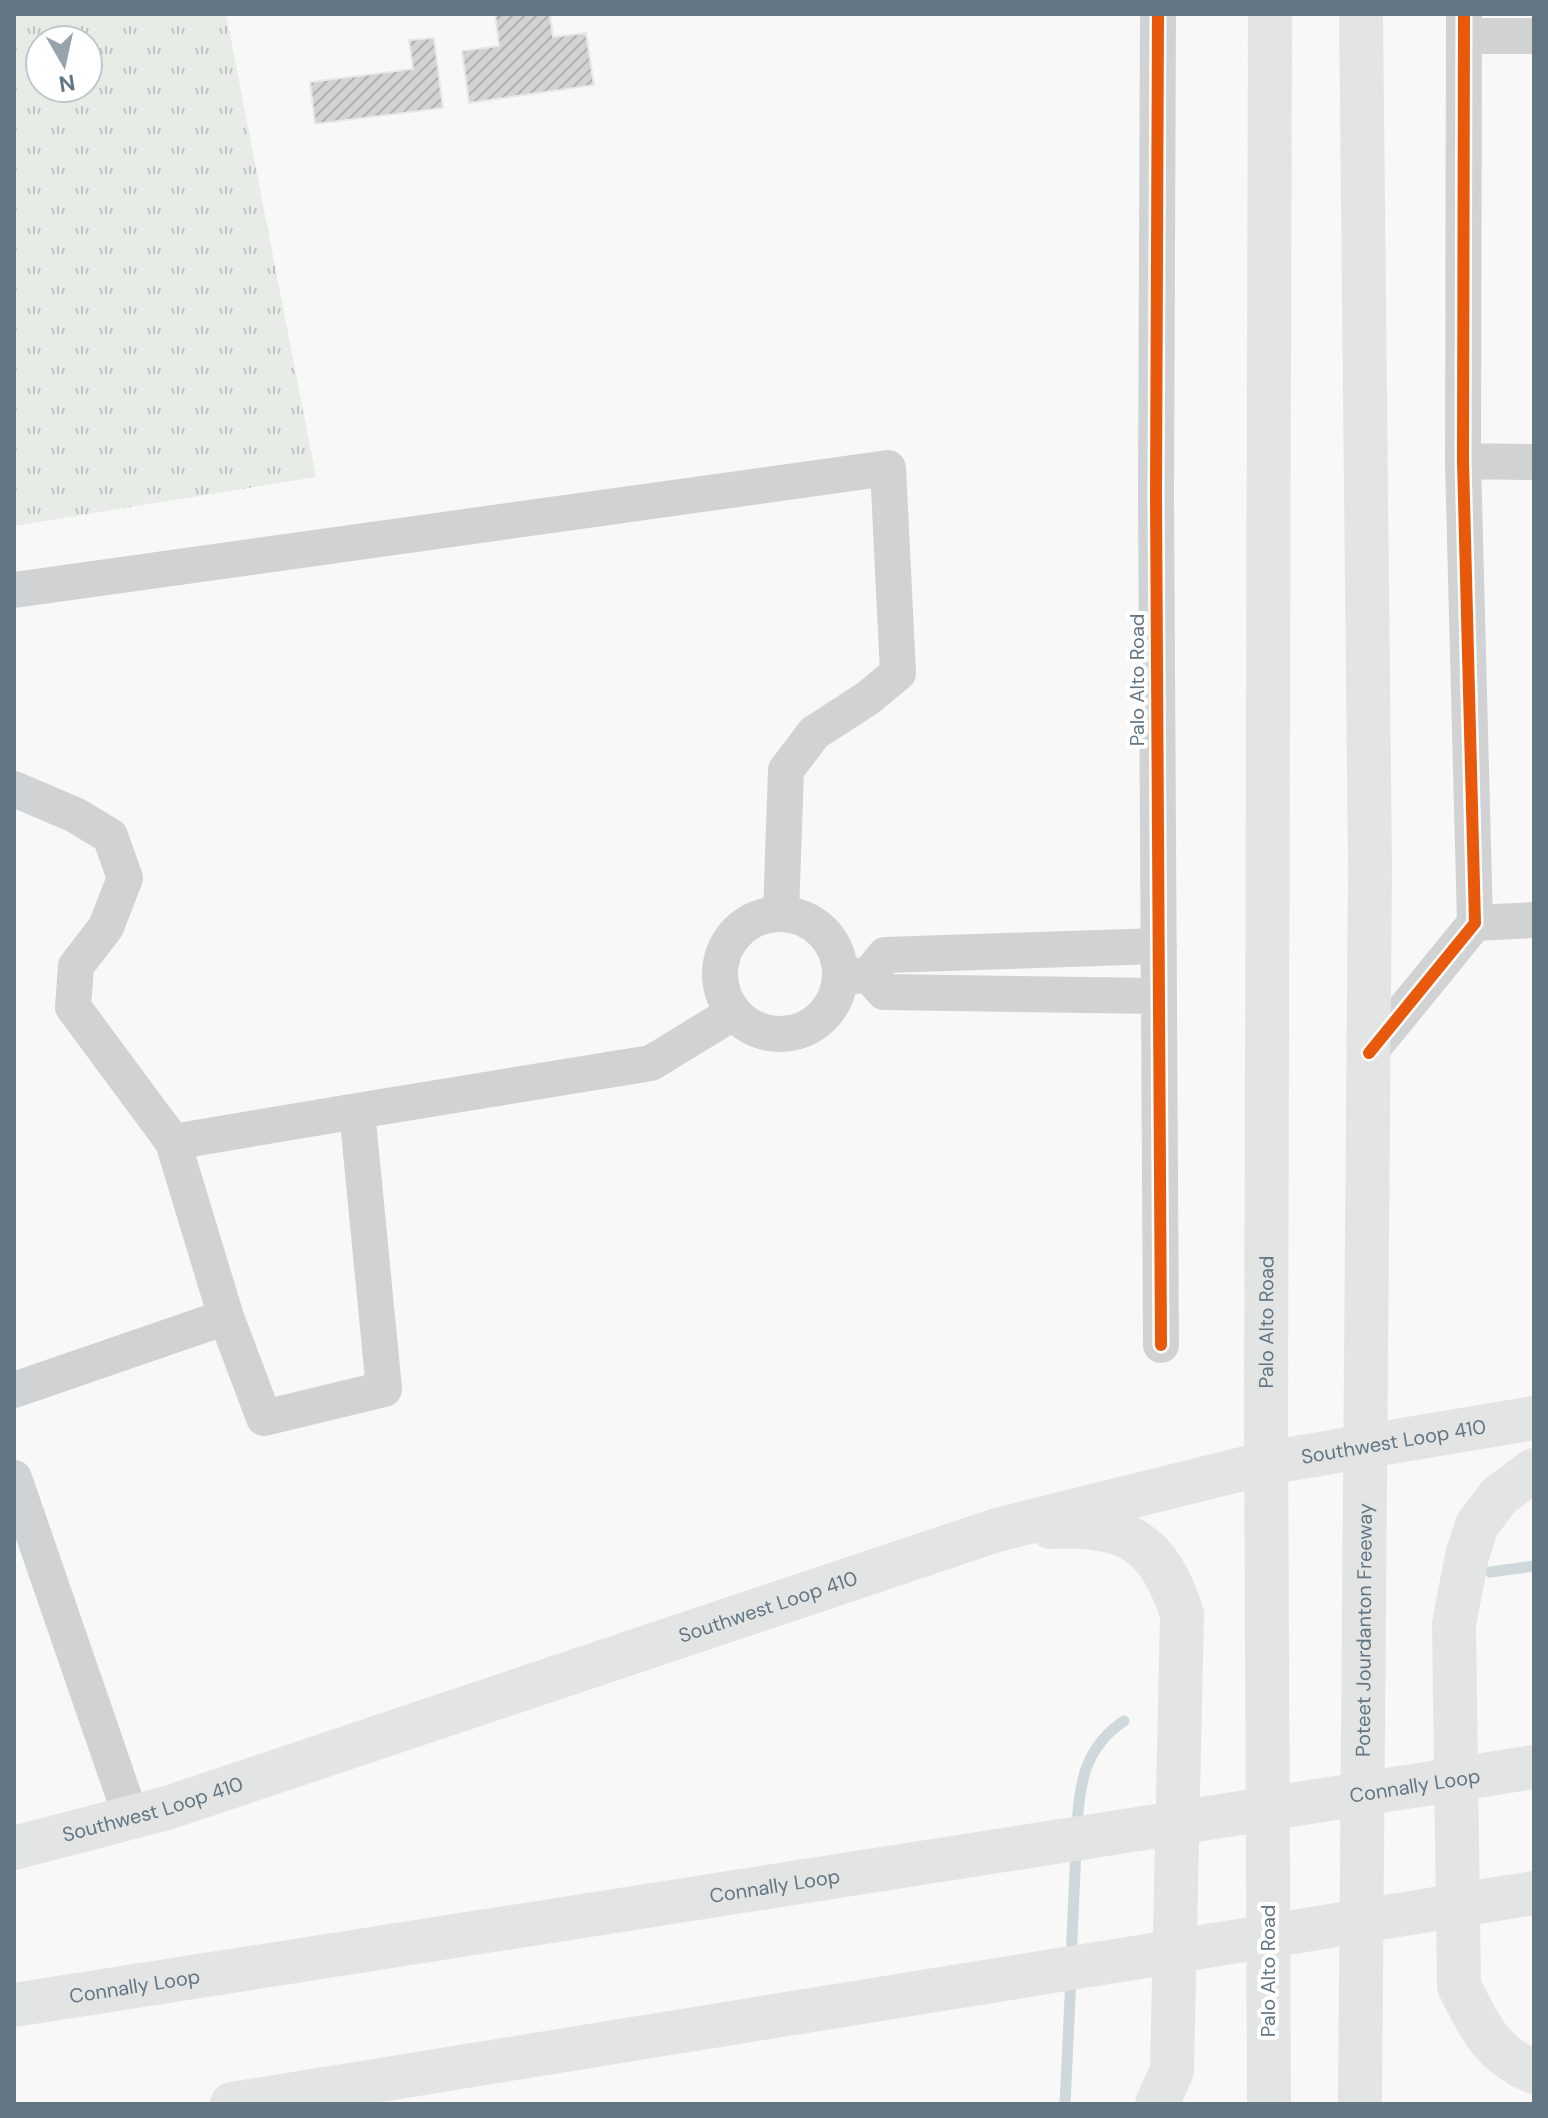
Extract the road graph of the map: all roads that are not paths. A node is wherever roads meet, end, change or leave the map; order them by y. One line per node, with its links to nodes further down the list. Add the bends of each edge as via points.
1 (1158, 14): 13 (street, Palo Alto Road)
2 (1270, 14): 25 (main road, Palo Alto Road)
3 (1361, 14): 17 (main road)
4 (1464, 25): 5 (street); 6 (street)
5 (1534, 36)
6 (1463, 461): 7 (street); 12 (street)
7 (1534, 462)
8 (14, 590): 10 (street, via 888,468 898,673 814,733 786,770)
9 (14, 789): 19 (street, via 110,836 125,878 106,927 76,966 73,1007)
10 (781, 914): 14 (street, via 818,927); 16 (street, via 744,926 722,957 720,977)
11 (1534, 920): 12 (street)
12 (1475, 923): 17 (street)
13 (1159, 946): 14 (street, via 885,955); 15 (street, Palo Alto Road)
14 (855, 976): 15 (street, via 884,992); 16 (street, via 823,1017 805,1029 766,1033)
15 (1159, 996): 21 (street, Palo Alto Road)
16 (733, 1013): 18 (street, via 651,1063)
17 (1369, 1053): 24 (main road)
18 (357, 1111): 19 (street); 20 (street, via 384,1389 264,1418)
19 (173, 1142): 20 (street)
20 (226, 1317): 22 (street)
21 (1161, 1345)
22 (14, 1390)
23 (1534, 1418): 24 (main road, Southwest Loop 410)
24 (1368, 1445): 25 (main road, Southwest Loop 410); 38 (main road, Poteet Jourdanton Freeway)
25 (1266, 1463): 28 (main road, Southwest Loop 410); 37 (main road, Palo Alto Road)
26 (1534, 1470): 34 (main road, via 1499,1496 1477,1525 1454,1624 1459,1986 1486,2038 1508,2061)
27 (14, 1478): 30 (street)
28 (997, 1530): 30 (main road, Southwest Loop 410); 36 (main road, via 1081,1526 1126,1537 1153,1552 1182,1614 1172,2070)
29 (1534, 1767): 33 (main road, Connally Loop)
30 (131, 1817): 31 (main road, Southwest Loop 410)
31 (14, 1848)
32 (1534, 1893): 35 (main road)
33 (14, 2005)
34 (1534, 2072)
35 (232, 2104)
36 (1157, 2104)
37 (1269, 2104)
38 (1360, 2104)

